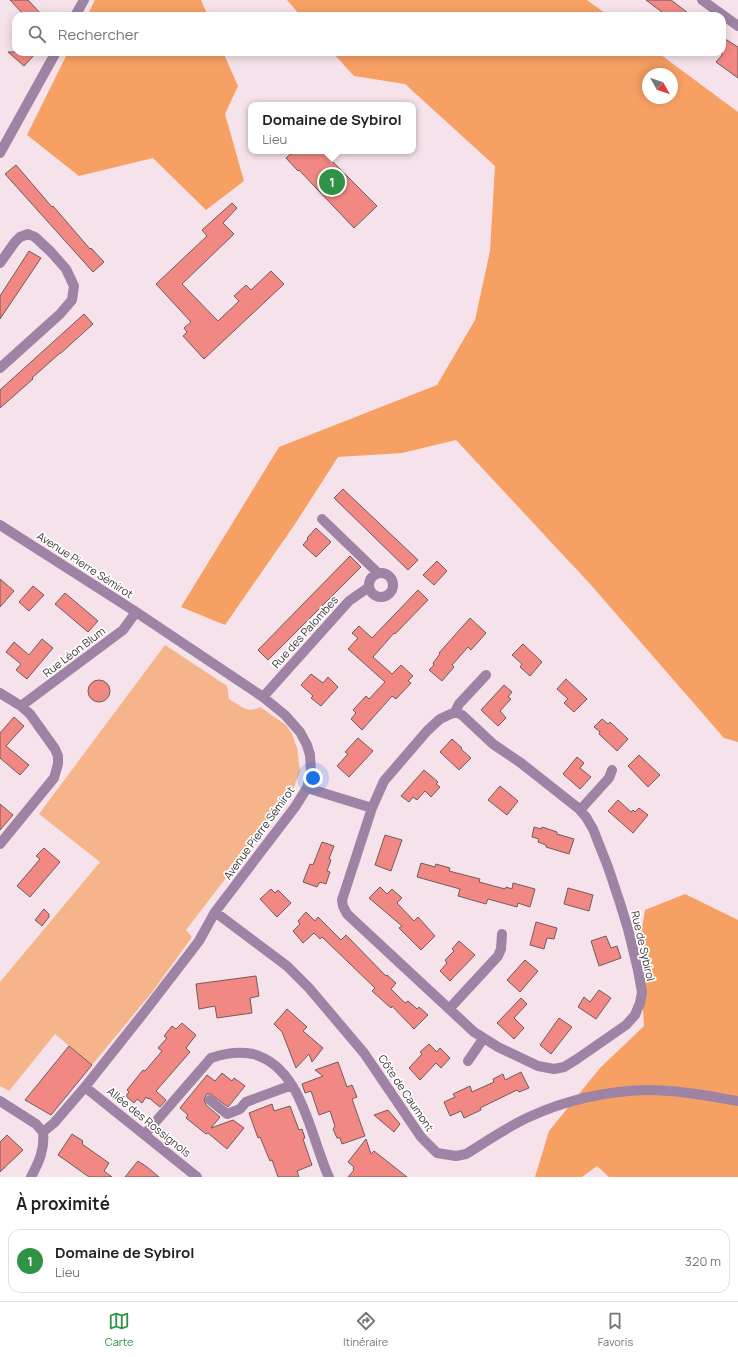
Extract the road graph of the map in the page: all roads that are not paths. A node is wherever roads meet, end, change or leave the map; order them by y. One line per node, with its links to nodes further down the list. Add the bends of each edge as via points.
1 (84, 0): 3 (street)
2 (702, 0): 4 (street)
3 (77, 12)
4 (719, 12)
5 (726, 17): 6 (street)
6 (738, 26)
7 (54, 56): 8 (street)
8 (0, 153)
9 (0, 263): 10 (street, via 15,242 28,234 51,252 66,269 74,286 72,300 60,314)
10 (0, 368)
11 (322, 519): 13 (street)
12 (0, 525): 15 (street, Avenue Pierre Sémirot)
13 (378, 573): 14 (street, via 369,581); 14 (street, via 391,578 393,587 390,593 379,597 372,593)
14 (369, 587): 18 (street, Rue des Palombes, via 349,602)
15 (136, 612): 18 (street, Avenue Pierre Sémirot); 19 (street, Rue Léon Blum, via 123,630)
16 (486, 675): 20 (street, Rue de Sybirol, via 459,704)
17 (0, 693): 19 (street)
18 (263, 697): 22 (street, Avenue Pierre Sémirot, via 293,723 307,745 311,772)
19 (20, 706): 25 (street, via 30,714 55,749 58,764 54,778)
20 (455, 712): 23 (street, Rue de Sybirol, via 440,719 427,731 384,781); 24 (street, Rue de Sybirol)
21 (612, 770): 24 (street, via 609,778)
22 (307, 788): 23 (street); 26 (street, Avenue Pierre Sémirot)
23 (372, 808): 28 (street, Rue de Sybirol, via 342,900 343,906 347,914)
24 (580, 810): 29 (street, Rue de Sybirol, via 593,829 628,929 642,992 635,1015 626,1025 577,1059 564,1067 554,1069 538,1066)
25 (0, 844)
26 (215, 912): 32 (street, Avenue Pierre Sémirot, via 199,941); 35 (street, Côte de Caumont, via 287,966 310,988 364,1052 421,1137 437,1153 456,1156 466,1154 528,1117 601,1094 647,1090)
27 (502, 934): 28 (street, via 498,956)
28 (449, 1010): 29 (street, Rue de Sybirol)
29 (484, 1039): 30 (street)
30 (468, 1061)
31 (292, 1085): 33 (street, via 246,1102 240,1109 227,1114); 37 (street, via 282,1071 264,1057 244,1052 224,1053 211,1058); 40 (street)
32 (85, 1086): 36 (street, Avenue Pierre Sémirot, via 54,1123); 37 (street, Allée des Rossignols)
33 (210, 1100)
34 (0, 1101): 36 (street, via 36,1124)
35 (738, 1101)
36 (43, 1132): 38 (street, via 43,1150)
37 (145, 1134): 39 (street, Allée des Rossignols)
38 (31, 1177)
39 (197, 1177)
40 (329, 1177)

